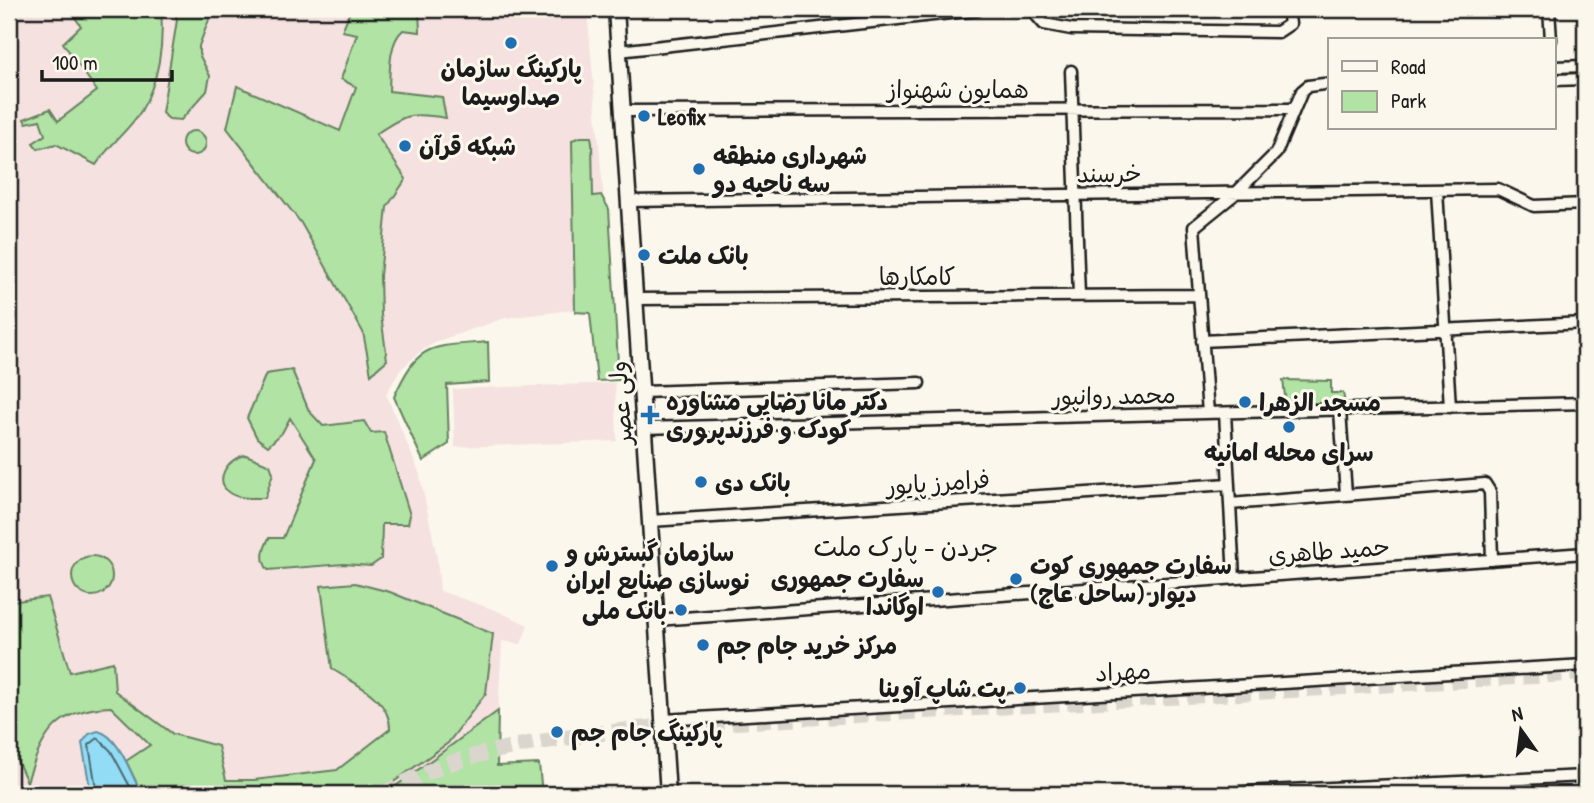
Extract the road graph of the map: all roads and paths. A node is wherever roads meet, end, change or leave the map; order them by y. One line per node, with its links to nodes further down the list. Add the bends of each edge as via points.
1 (616, 9): 7 (main road, ولی عصر)
2 (1031, 9): 3 (street, via 1044,24 1071,29 1278,32 1290,24)
3 (1288, 9)
4 (1549, 9): 6 (street)
5 (977, 10): 7 (street)
6 (1551, 38)
7 (619, 51): 16 (main road, ولی عصر)
8 (1585, 66): 9 (street)
9 (1556, 68)
10 (1071, 71): 14 (street)
11 (1585, 79): 12 (street)
12 (1556, 80)
13 (1328, 83): 15 (street, via 1301,91)
14 (1073, 110): 15 (street, همایون شهنواز); 16 (street, همایون شهنواز); 19 (street)
15 (1294, 110): 18 (street, via 1276,153)
16 (623, 111): 20 (main road, ولی عصر)
17 (1437, 190): 18 (street, خرسند); 21 (street, خرسند, via 1498,188 1534,206); 26 (street)
18 (1236, 193): 19 (street, خرسند); 22 (street, via 1194,227)
19 (1076, 195): 20 (street, خرسند); 23 (street)
20 (629, 201): 24 (main road, ولی عصر)
21 (1585, 204)
22 (1199, 295): 23 (street, کامکارها); 27 (street)
23 (1079, 296): 24 (street, کامکارها)
24 (636, 299): 29 (main road, ولی عصر)
25 (1585, 323): 26 (street)
26 (1446, 329): 27 (street); 31 (street)
27 (1202, 341): 34 (street)
28 (919, 383): 29 (street)
29 (642, 391): 35 (main road, ولی عصر)
30 (1585, 403): 31 (street, محمد روانپور)
31 (1450, 407): 32 (street, محمد روانپور)
32 (1340, 411): 33 (street, محمد روانپور); 37 (street)
33 (1224, 412): 34 (street, محمد روانپور); 36 (street)
34 (1208, 413): 35 (street, محمد روانپور)
35 (644, 428): 39 (main road, ولی عصر)
36 (1229, 484): 38 (street); 39 (street, فرامرز پایور)
37 (1346, 494): 38 (street); 41 (street, via 1488,486)
38 (1230, 503): 42 (street)
39 (650, 521): 43 (main road, ولی عصر)
40 (1585, 553): 41 (street, حمید طاهری)
41 (1492, 560): 42 (street, حمید طاهری)
42 (1234, 578): 43 (street, حمید طاهری)
43 (656, 620): 45 (main road, ولی عصر)
44 (1585, 664): 45 (street, مهراد)
45 (664, 720): 47 (main road, ولی عصر)
46 (1585, 776): 48 (street)
47 (668, 794)
48 (1201, 794)

